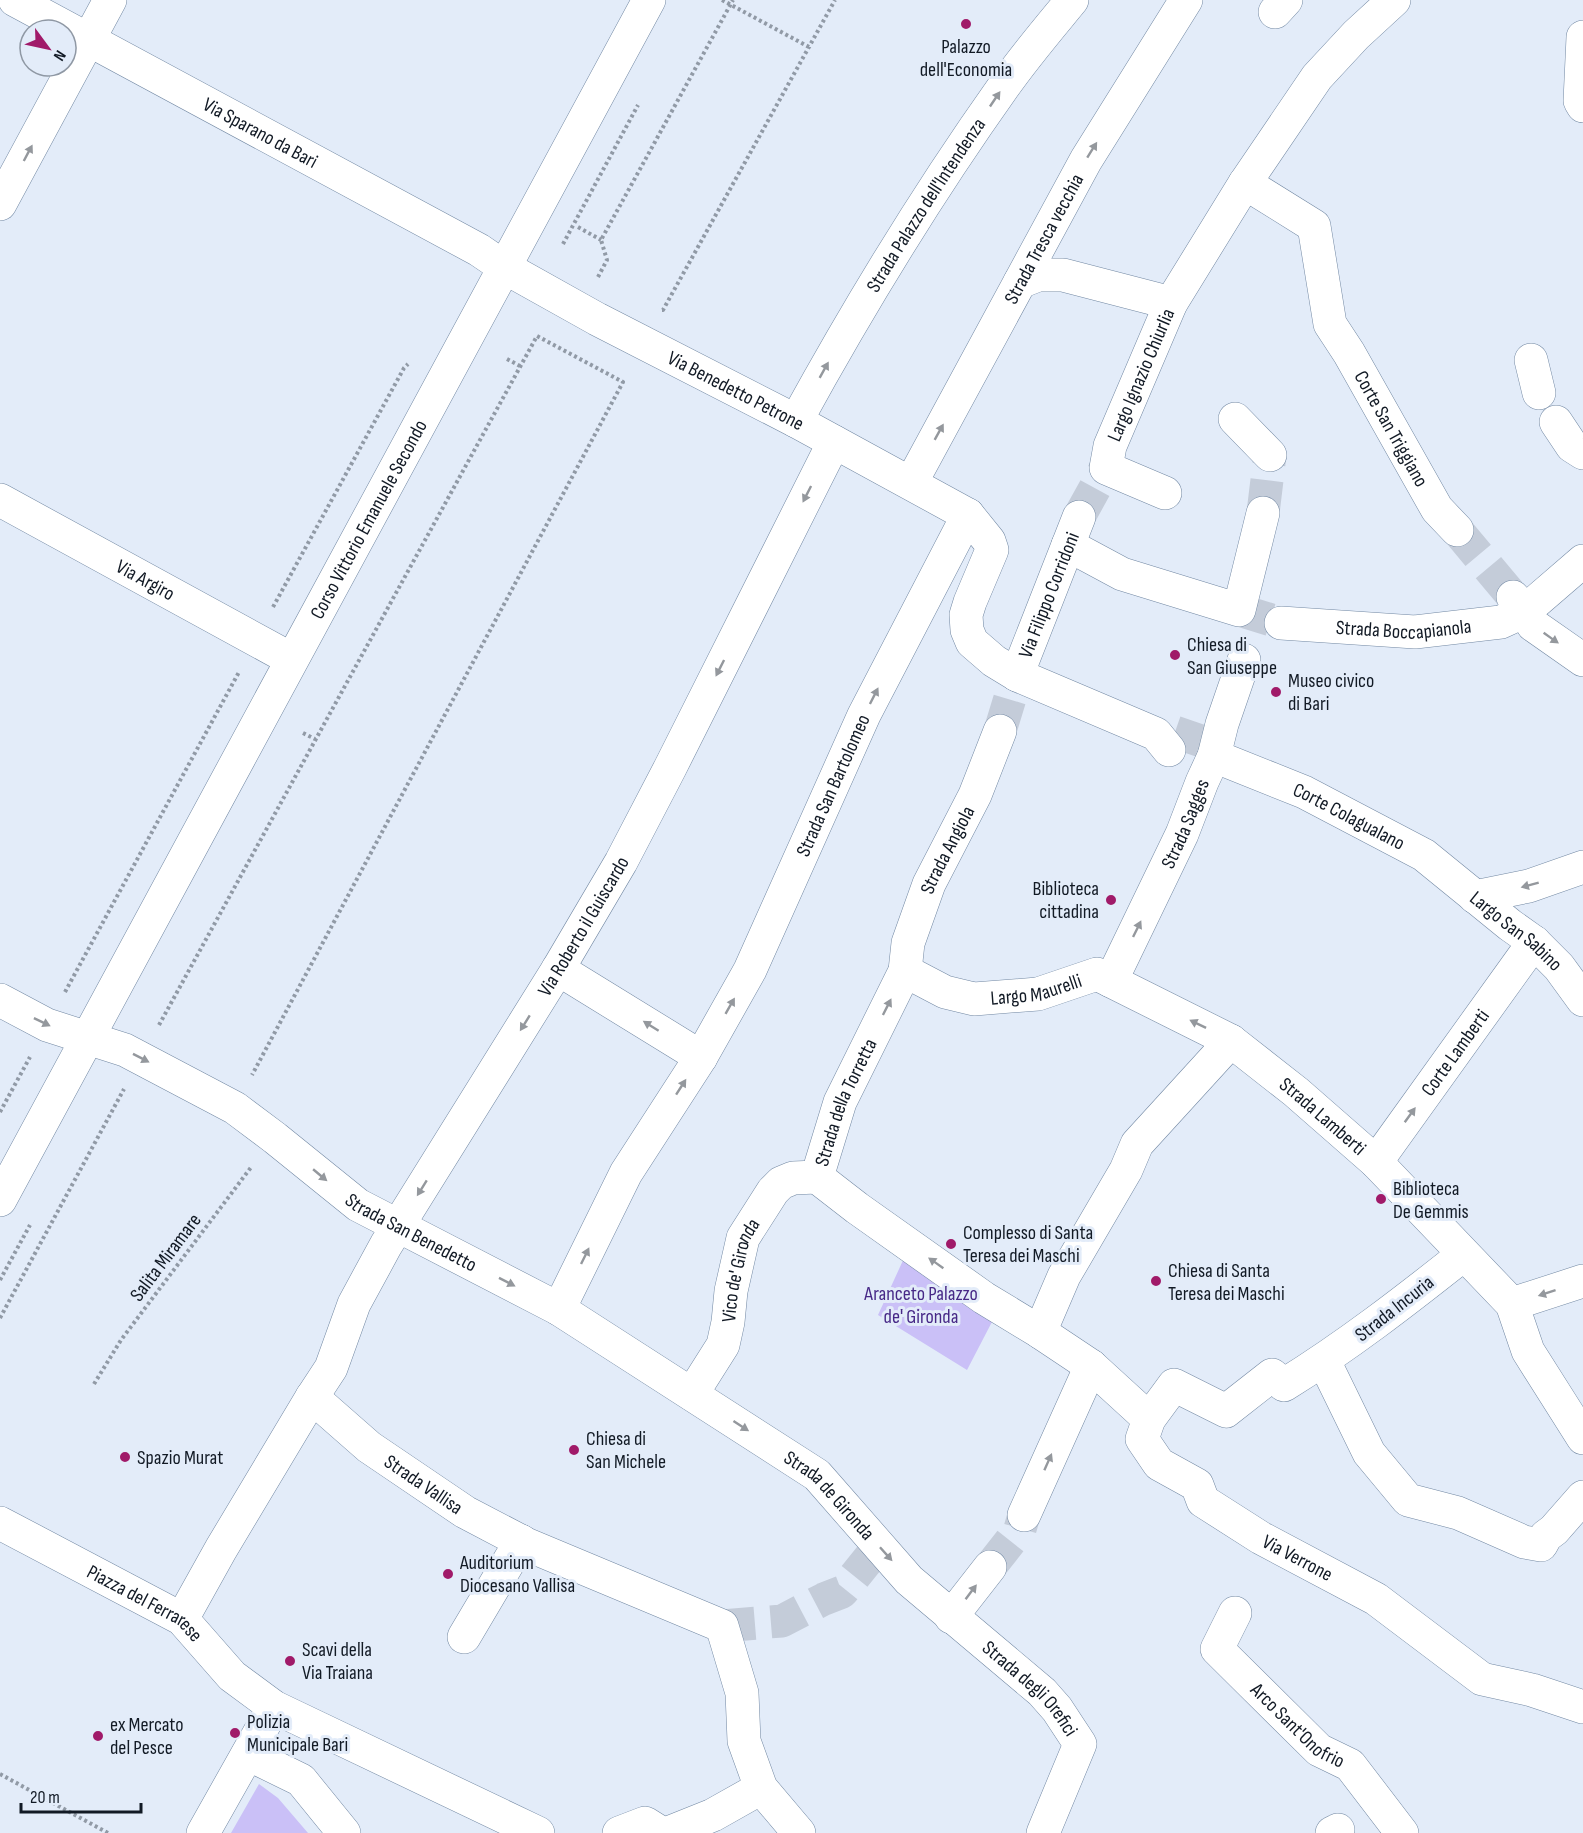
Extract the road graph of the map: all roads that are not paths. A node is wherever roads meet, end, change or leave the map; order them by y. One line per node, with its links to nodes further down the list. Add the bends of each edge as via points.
1 (15, 0): 7 (street, Via Sparano da Bari)
2 (110, 0): 7 (street)
3 (649, 0): 12 (street, Corso Vittorio Emanuele Secondo)
4 (1072, 0): 18 (street, Strada Palazzo dell'Intendenza, one-way to 4, via 925,202 1005,84)
5 (1186, 0): 13 (street, Strada Tresca vecchia, one-way to 5, via 1086,160)
6 (1394, 0): 10 (street, via 1317,77)
7 (88, 40): 11 (street, one-way to 7); 12 (street, Via Sparano da Bari)
8 (1582, 44): 9 (street)
9 (1583, 106)
10 (1245, 183): 14 (street); 28 (street, Corte San Triggiano, via 1314,226 1330,324 1437,509)
11 (0, 204)
12 (504, 267): 18 (street, Via Benedetto Petrone); 32 (street, Corso Vittorio Emanuele Secondo)
13 (1020, 282): 14 (street, Largo Ignazio Chiurlia, via 1063,274); 23 (street, Strada Tresca vecchia, one-way to 13)
14 (1171, 303): 24 (street, Largo Ignazio Chiurlia, via 1110,446 1106,468)
15 (1531, 360): 16 (street)
16 (1539, 393)
17 (1235, 419): 22 (street)
18 (796, 421): 20 (street, Via Benedetto Petrone)
19 (1557, 422): 21 (street, via 1572,446)
20 (834, 442): 23 (street, Via Benedetto Petrone); 41 (street, Via Roberto il Guiscardo, one-way to 41, via 643,820)
21 (1583, 453)
22 (1270, 455)
23 (911, 483): 27 (street, Via Benedetto Petrone)
24 (1165, 493)
25 (0, 500): 32 (street, Via Argiro)
26 (1263, 513): 35 (street, Via Filippo Corridoni, via 1239,610 1122,574 1074,531)
27 (968, 515): 35 (street, Via Filippo Corridoni, via 992,550 970,602 967,630 981,651); 48 (street, Strada San Bartolomeo, one-way to 27, via 750,970 864,716)
28 (1457, 530)
29 (1583, 561): 30 (street, Strada Boccapianola)
30 (1519, 604): 31 (street, Strada Boccapianola, via 1501,622 1415,632); 34 (street, one-way to 34, via 1533,625)
31 (1281, 623)
32 (291, 659): 46 (street, Corso Vittorio Emanuele Secondo)
33 (1244, 660): 37 (street, Strada Sagges, via 1225,714)
34 (1583, 660)
35 (1017, 675): 37 (street, Via Filippo Corridoni)
36 (1000, 732): 42 (street, Strada Angiola, via 975,795 930,884 908,943)
37 (1186, 746): 39 (street, Corte Colagualano, via 1304,792 1424,855); 43 (street, Strada Sagges, one-way to 37, via 1182,834 1202,782)
38 (1583, 867): 39 (street, Largo San Sabino, one-way to 39, via 1530,886)
39 (1475, 897): 40 (street, Largo San Sabino)
40 (1534, 942): 45 (street, Largo San Sabino); 49 (street, Corte Lamberti, one-way to 40)
41 (558, 969): 48 (street, one-way to 41); 52 (street, Via Roberto il Guiscardo, one-way to 52)
42 (905, 971): 43 (street, Largo Maurelli, via 945,992 974,999 1038,994); 50 (street, Strada della Torretta, one-way to 42, via 840,1102)
43 (1104, 978): 47 (street, Strada Lamberti, one-way to 43)
44 (0, 1000): 46 (street, one-way to 46, via 47,1025)
45 (1583, 1000)
46 (87, 1037): 51 (street, Corso Vittorio Emanuele Secondo); 52 (street, Strada San Benedetto, one-way to 52, via 125,1050 235,1108 266,1149)
47 (1231, 1041): 49 (street, Strada Lamberti); 57 (street, via 1137,1144 1064,1276)
48 (701, 1057): 56 (street, one-way to 48, via 626,1173)
49 (1376, 1162): 53 (street, Strada Lamberti)
50 (817, 1176): 57 (street, Strada della Torretta, one-way to 50, via 984,1298); 60 (street, Vico de' Gironda, via 781,1183 743,1238 723,1345)
51 (0, 1200)
52 (398, 1227): 56 (street, Strada San Benedetto, one-way to 56); 61 (street, Via Roberto il Guiscardo, via 354,1304 331,1368)
53 (1463, 1255): 55 (street, Strada Lamberti); 58 (street, Strada Incuria)
54 (1583, 1281): 55 (street, one-way to 55)
55 (1512, 1304): 63 (street, via 1527,1351)
56 (560, 1309): 60 (street, Strada San Benedetto)
57 (1030, 1325): 59 (street, Strada della Torretta)
58 (1324, 1361): 62 (street, Strada Incuria, via 1284,1385 1272,1375 1226,1411 1174,1385); 64 (street, via 1369,1453 1408,1500 1458,1513 1524,1542 1541,1545)
59 (1091, 1366): 62 (street, Strada della Torretta); 65 (street, one-way to 59)
60 (692, 1394): 70 (street, Strada de Gironda, one-way to 70, via 817,1476 909,1580)
61 (312, 1397): 67 (street, Strada Vallisa, via 369,1447 465,1512); 71 (street)
62 (1149, 1419): 74 (street, Via Verrone, via 1142,1439 1159,1464 1197,1485 1203,1501 1261,1538 1376,1599 1482,1679)
63 (1583, 1438)
64 (1583, 1497)
65 (1024, 1515)
66 (0, 1524): 71 (street, Piazza del Ferrarese)
67 (521, 1541): 72 (street); 76 (street, Strada Vallisa, via 723,1626 742,1693 744,1741)
68 (990, 1567): 70 (street, one-way to 68)
69 (1235, 1613): 85 (street, Arco Sant'Onofrio, via 1217,1649 1318,1750 1350,1765)
70 (951, 1617): 77 (street, Strada degli Orefici, via 1041,1692 1080,1744)
71 (182, 1619): 73 (street, Piazza del Ferrarese, via 232,1676)
72 (464, 1636)
73 (274, 1707): 75 (street); 80 (street, Piazza del Ferrarese)
74 (1583, 1707)
75 (248, 1754): 78 (street); 79 (street, via 301,1780)
76 (761, 1788): 83 (street, via 713,1815); 84 (street)
77 (1049, 1820)
78 (202, 1833)
79 (344, 1833)
80 (538, 1833)
81 (619, 1833): 82 (street, via 645,1823)
82 (661, 1833)
83 (668, 1833)
84 (799, 1833)
85 (1402, 1833)

